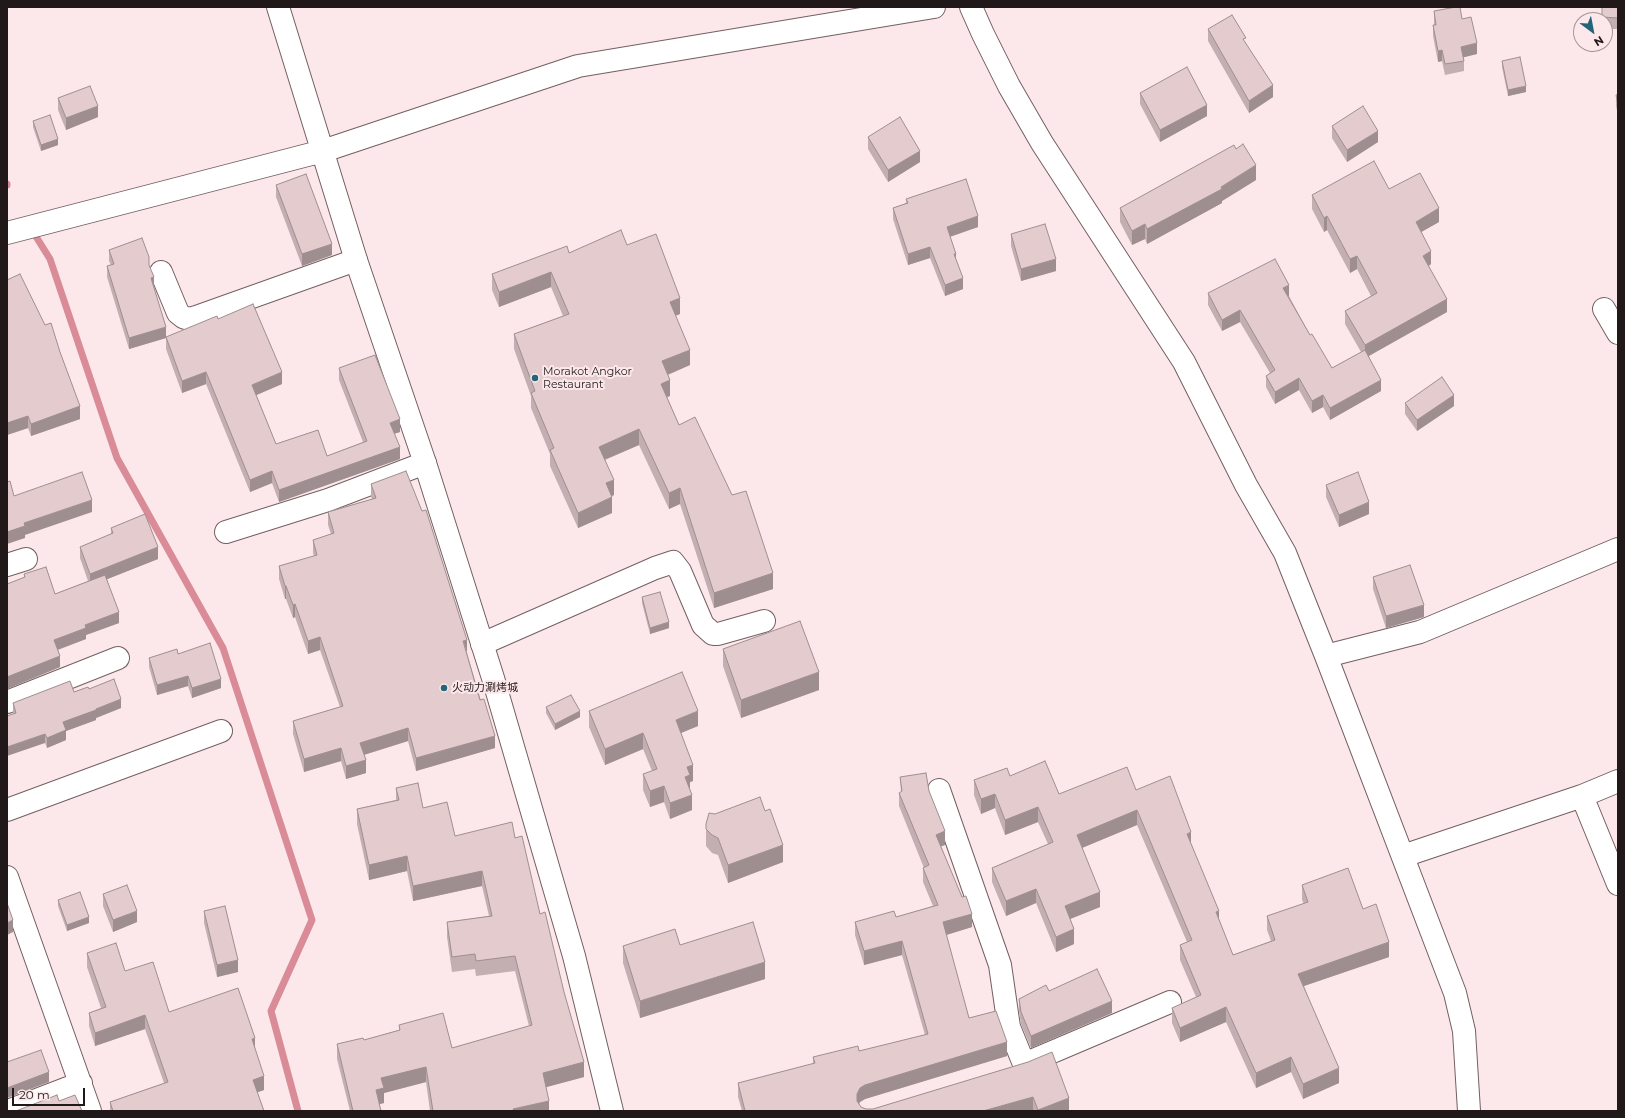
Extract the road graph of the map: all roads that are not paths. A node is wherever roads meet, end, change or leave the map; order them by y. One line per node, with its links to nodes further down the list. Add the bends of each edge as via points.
1 (278, 7): 4 (street)
2 (934, 7): 4 (street, via 578,66)
3 (971, 7): 15 (street, via 1009,86 1042,143 1184,362 1246,485 1285,553)
4 (323, 151): 5 (street); 6 (street)
5 (7, 233)
6 (356, 260): 7 (street, via 188,319 178,313); 10 (street)
7 (161, 272)
8 (1604, 309): 9 (street)
9 (1618, 334)
10 (425, 463): 11 (street, via 328,500); 14 (street)
11 (226, 532)
12 (1618, 550): 15 (street, via 1420,632)
13 (764, 620): 14 (street, via 713,634 703,626 680,571 673,562)
14 (482, 644): 32 (street, via 574,956)
15 (1326, 656): 23 (street)
16 (118, 658): 17 (street)
17 (7, 702)
18 (221, 731): 22 (street)
19 (1618, 781): 21 (street)
20 (939, 790): 27 (street, via 1000,965 1009,1027)
21 (1582, 796): 23 (street); 25 (street)
22 (7, 810)
23 (1403, 856): 33 (street, via 1455,993 1464,1031)
24 (7, 877): 29 (street)
25 (1618, 884)
26 (1170, 1002): 27 (street)
27 (1024, 1064): 28 (street)
28 (1002, 1071)
29 (81, 1083): 30 (street); 31 (street)
30 (8, 1111)
31 (90, 1111)
32 (612, 1111)
33 (1469, 1111)

